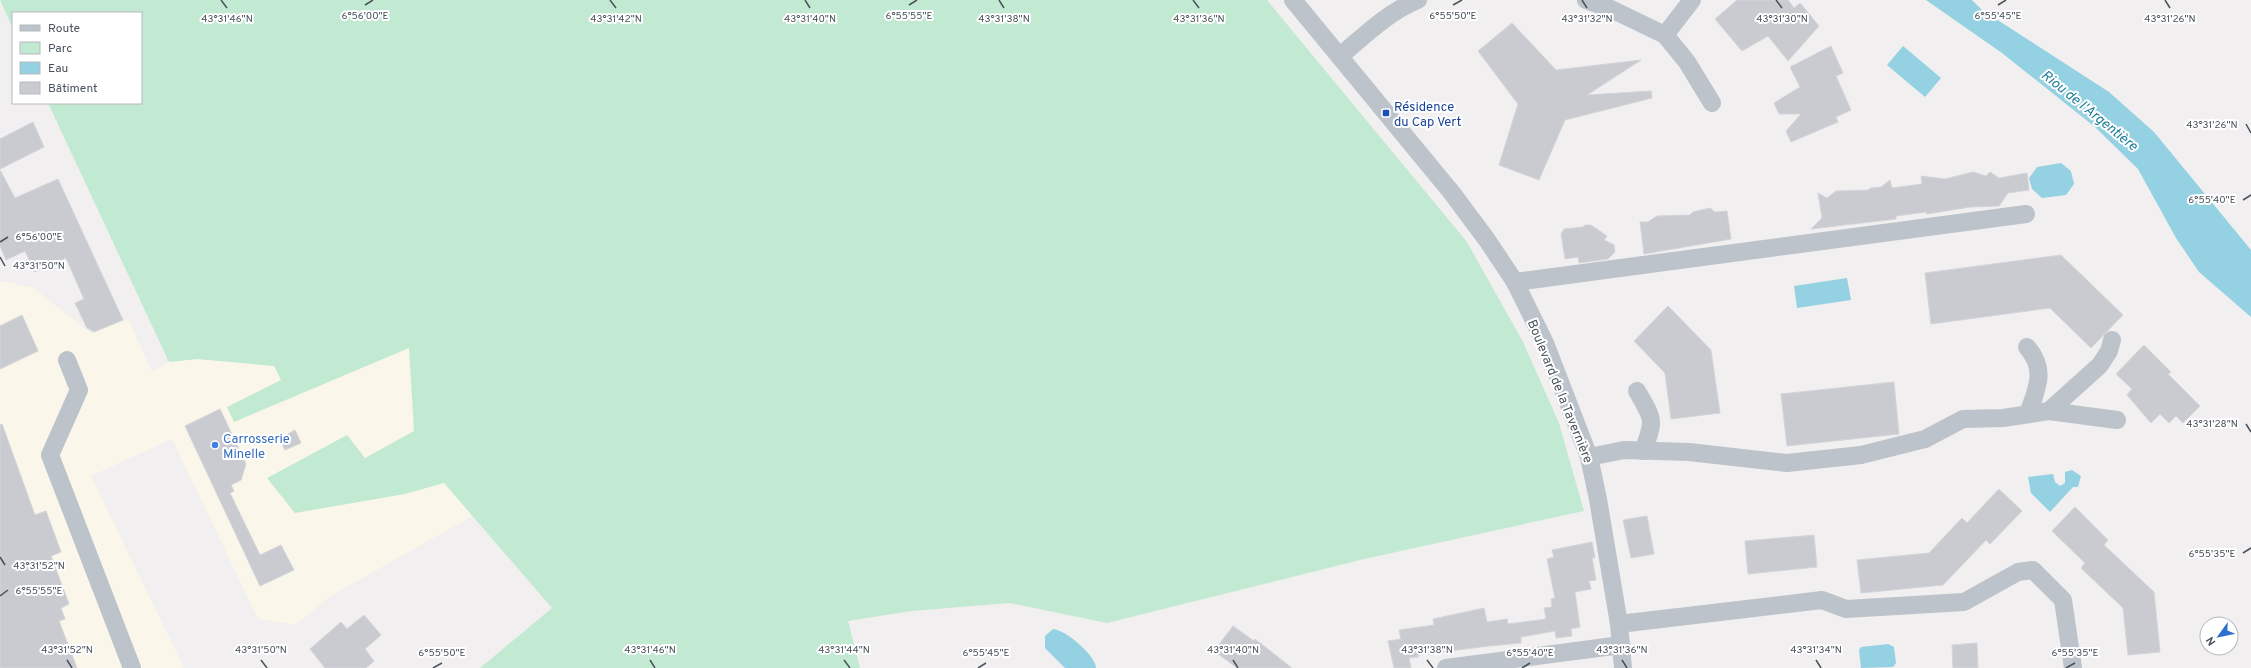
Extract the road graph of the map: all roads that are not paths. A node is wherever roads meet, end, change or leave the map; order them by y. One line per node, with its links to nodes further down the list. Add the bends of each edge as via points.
1 (1293, 0): 6 (street, Boulevard de la Tavernière)
2 (1418, 0): 6 (street, via 1405,5)
3 (1586, 0): 5 (street)
4 (1692, 0): 5 (street)
5 (1665, 35): 7 (street, via 1687,62)
6 (1340, 56): 9 (street, Boulevard de la Tavernière, via 1452,193 1488,240)
7 (1712, 103)
8 (2026, 214): 9 (street)
9 (1515, 282): 18 (street, Boulevard de la Tavernière, via 1545,343)
10 (2112, 340): 14 (street, via 2109,351 2100,365)
11 (2027, 347): 15 (street, via 2038,362 2040,372 2038,387)
12 (67, 360): 21 (street, via 79,390 50,455)
13 (1637, 391): 17 (street, via 1651,418 1652,427)
14 (2049, 411): 15 (street); 16 (street)
15 (2028, 414): 17 (street, via 1962,420 1925,439 1862,454 1786,463 1688,452)
16 (2117, 420)
17 (1643, 451): 18 (street, via 1624,450)
18 (1589, 457): 19 (street, Boulevard de la Tavernière)
19 (1619, 624): 20 (street, Boulevard de la Tavernière); 24 (street, via 1822,600 1846,610 1964,602 2018,572 2033,570 2063,600)
20 (1621, 645): 22 (street); 23 (street, Boulevard de la Tavernière)
21 (132, 668)
22 (1446, 668)
23 (1623, 668)
24 (2073, 668)

